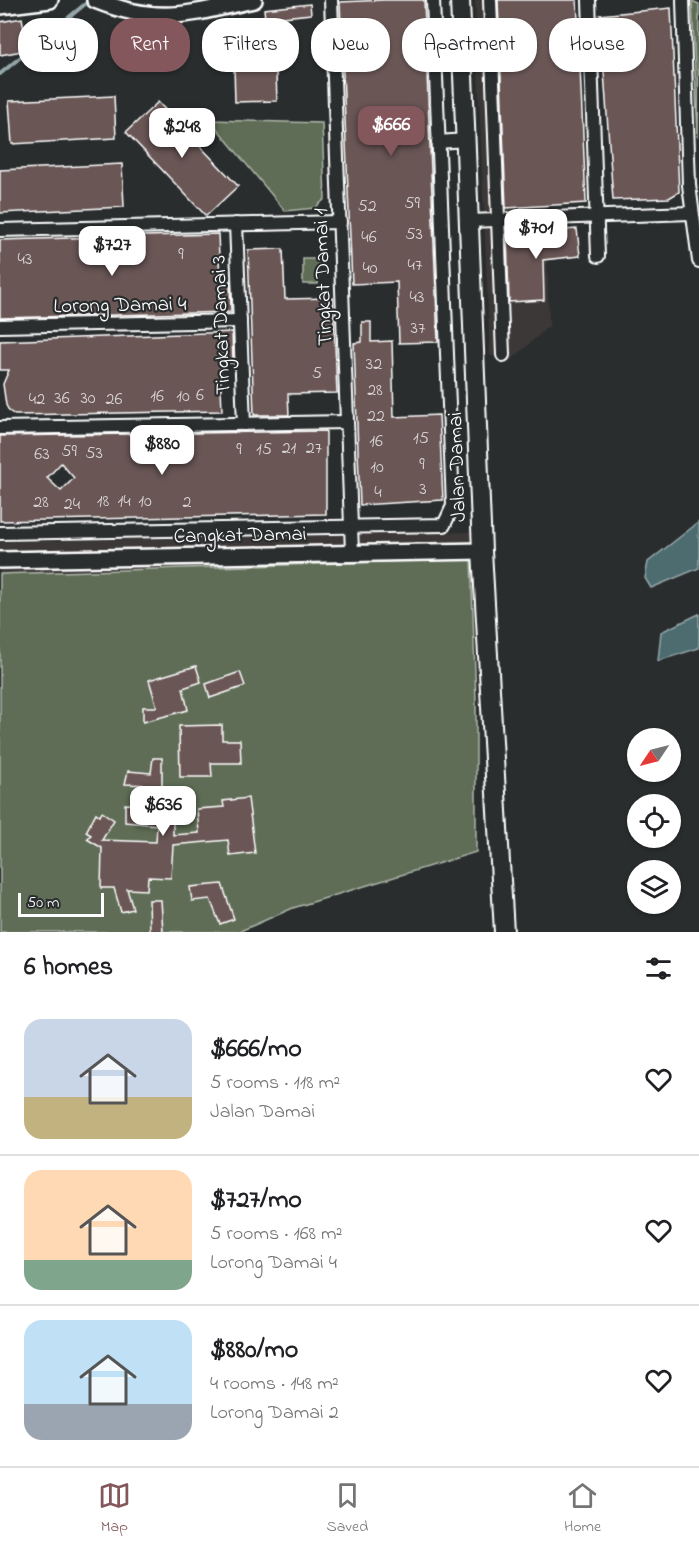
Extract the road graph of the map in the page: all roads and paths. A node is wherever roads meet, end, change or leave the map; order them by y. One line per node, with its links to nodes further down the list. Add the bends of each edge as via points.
1 (50, 0): 10 (street)
2 (95, 0): 3 (street, via 120,10 166,17)
3 (254, 0)
4 (331, 0): 18 (street, Tingkat Damai 1)
5 (433, 0): 12 (street, Jalan Damai)
6 (460, 0): 11 (main road, Jalan Damai)
7 (490, 0): 16 (street)
8 (589, 0): 15 (street)
9 (683, 0): 13 (street)
10 (0, 6)
11 (466, 140): 12 (street); 17 (main road, Jalan Damai)
12 (438, 142): 30 (street, Jalan Damai, via 453,506)
13 (693, 145): 14 (street)
14 (691, 213): 15 (street); 21 (street)
15 (598, 216): 16 (street); 22 (street)
16 (498, 220): 17 (street); 26 (street)
17 (469, 221): 33 (main road, Jalan Damai)
18 (340, 222): 19 (street); 27 (street, Tingkat Damai 1)
19 (236, 224): 20 (street); 24 (street, Tingkat Damai 3)
20 (0, 230)
21 (696, 235): 23 (street)
22 (598, 256)
23 (699, 261)
24 (240, 321): 25 (street, Lorong Damai 4); 28 (street, Tingkat Damai 3)
25 (0, 326)
26 (503, 355)
27 (347, 422): 28 (street); 31 (street, Tingkat Damai 1)
28 (244, 424): 29 (street)
29 (0, 428)
30 (444, 525): 31 (street, Cangkat Damai)
31 (351, 526): 32 (street, Cangkat Damai); 34 (street, Tingkat Damai 1)
32 (0, 533)
33 (482, 550): 34 (street, Cangkat Damai); 36 (main road, Jalan Damai)
34 (352, 552): 35 (street, Cangkat Damai)
35 (0, 560)
36 (504, 932)

